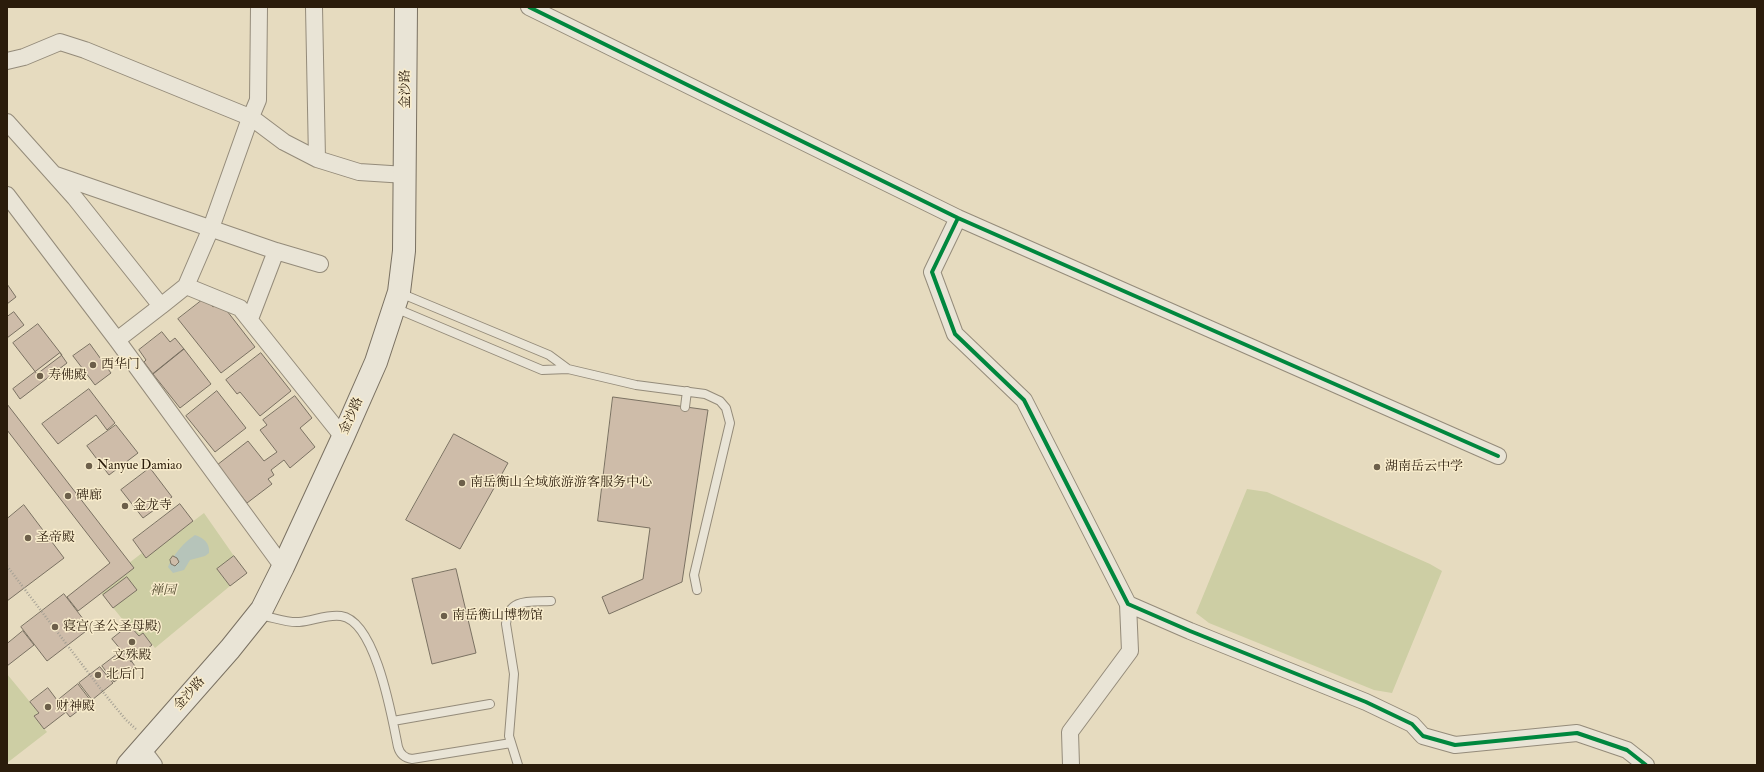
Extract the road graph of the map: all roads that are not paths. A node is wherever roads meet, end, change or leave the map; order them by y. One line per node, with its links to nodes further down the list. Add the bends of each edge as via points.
1 (259, 7): 6 (street, via 258,100)
2 (314, 7): 8 (street)
3 (406, 7): 10 (main road, 金沙路)
4 (529, 7): 12 (street)
5 (7, 61): 6 (street, via 60,42)
6 (252, 118): 8 (street, via 284,142); 13 (street)
7 (7, 122): 9 (street)
8 (317, 159): 10 (street, via 359,172)
9 (53, 174): 13 (street); 18 (street)
10 (406, 175): 17 (main road, 金沙路, via 404,251)
11 (7, 195): 20 (street)
12 (958, 218): 25 (street); 29 (street, via 932,272 954,334 1024,400)
13 (211, 228): 14 (street); 16 (street)
14 (276, 251): 15 (street); 19 (street)
15 (320, 264)
16 (186, 286): 18 (street); 19 (street, via 240,308)
17 (396, 300): 21 (lane, via 549,355); 21 (lane, via 542,370); 24 (main road, 金沙路, via 376,362)
18 (161, 306): 20 (street)
19 (250, 319): 24 (street)
20 (117, 340): 26 (street)
21 (568, 369): 22 (lane, via 636,385)
22 (687, 391): 23 (lane); 27 (lane, via 705,394 720,401 727,411 730,423 694,575)
23 (685, 407)
24 (343, 437): 26 (main road, 金沙路)
25 (1498, 456)
26 (283, 568): 30 (main road, 金沙路)
27 (697, 590)
28 (551, 601): 33 (lane, via 523,602 515,605 509,610 506,618 514,674 509,736)
29 (1128, 604): 37 (street, via 1130,651 1070,732); 38 (street, via 1366,702 1412,724 1423,736 1455,745 1577,733 1627,750)
30 (258, 614): 32 (lane, via 297,622 339,615 350,619 359,627 370,646 380,670); 34 (main road, 金沙路)
31 (490, 704): 32 (lane)
32 (393, 721): 33 (lane, via 399,751 409,759)
33 (511, 743): 36 (lane)
34 (149, 752): 35 (main road, 金沙路)
35 (128, 765)
36 (518, 765)
37 (1071, 765)
38 (1646, 765)

